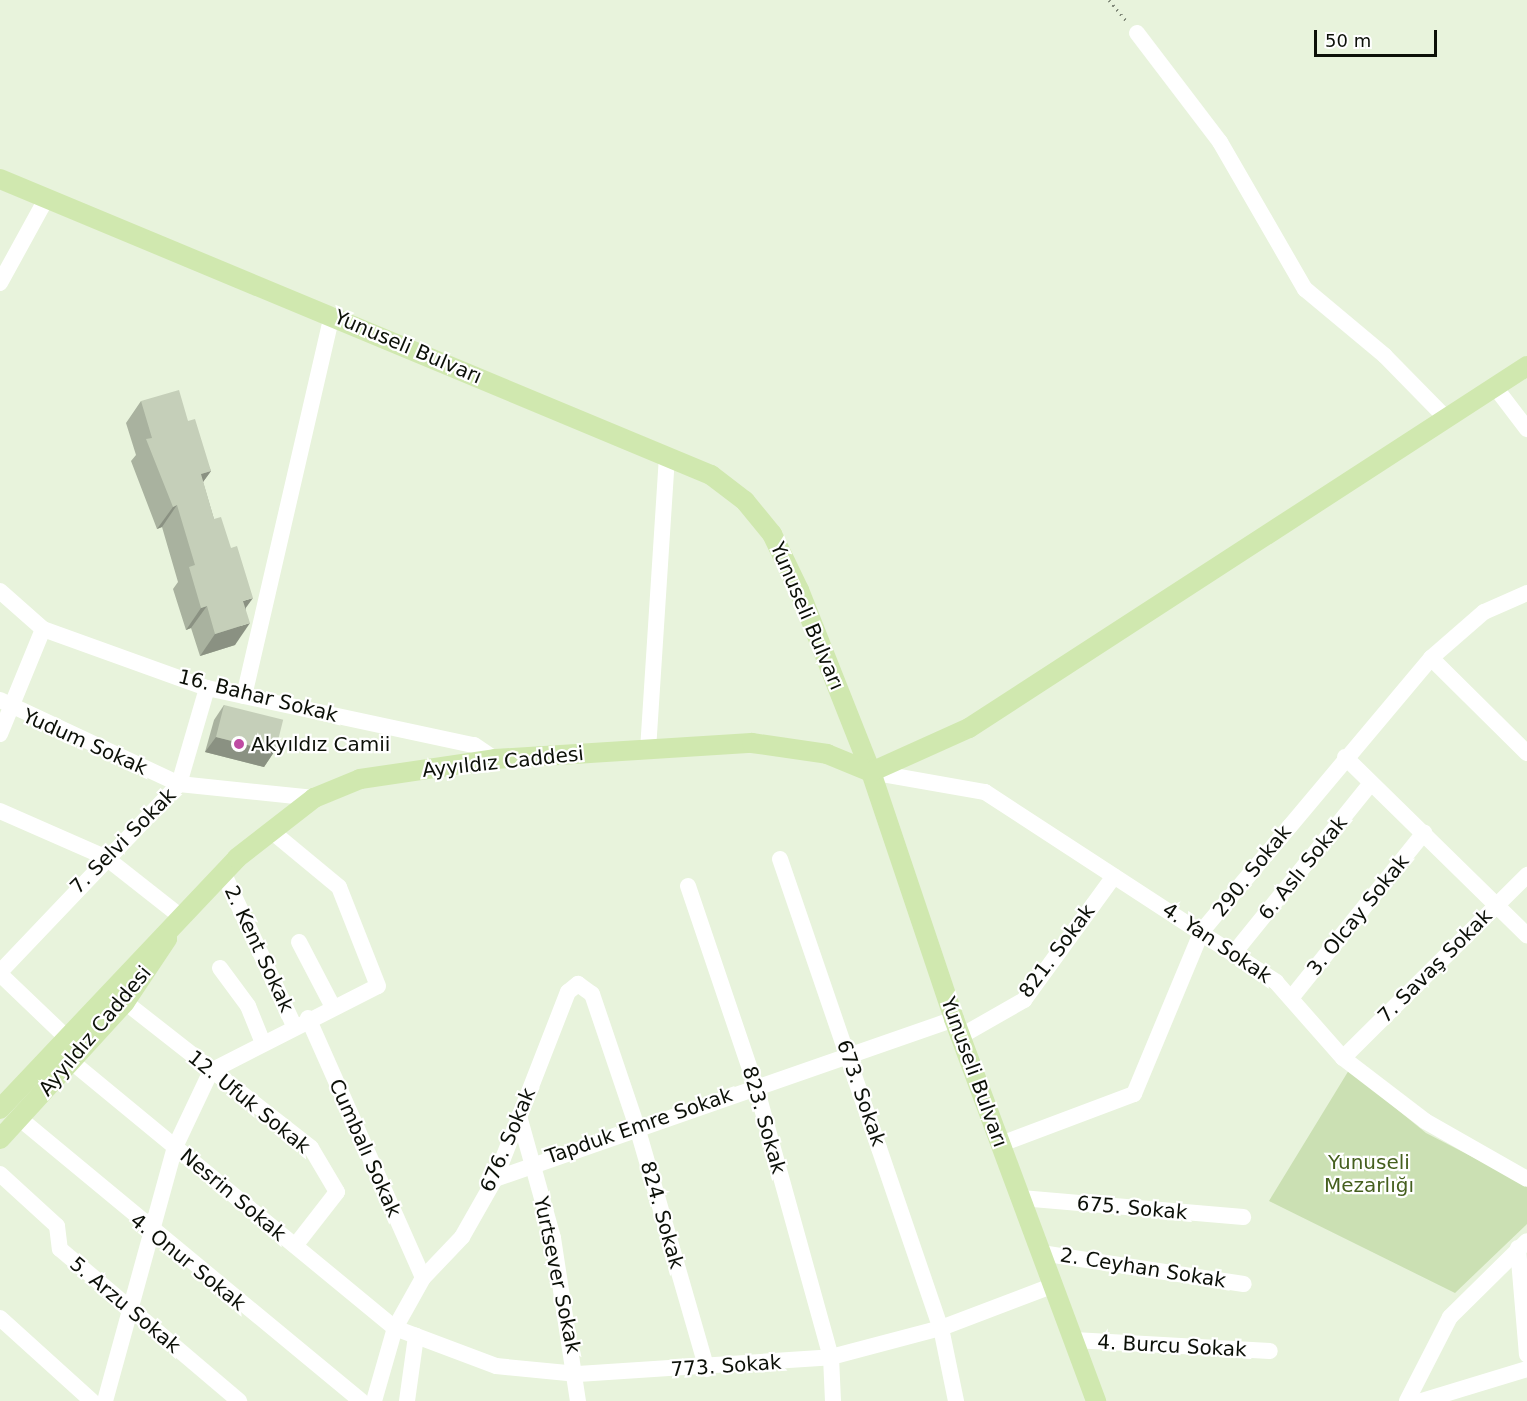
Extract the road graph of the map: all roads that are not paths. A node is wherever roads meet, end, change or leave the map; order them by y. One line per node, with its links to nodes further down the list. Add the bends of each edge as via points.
1 (1137, 33): 8 (street, via 1220,142 1305,289 1385,356)
2 (0, 179): 3 (main road, Yunuseli Bulvarı)
3 (46, 199): 4 (street); 5 (main road, Yunuseli Bulvarı)
4 (0, 283)
5 (332, 315): 10 (main road, Yunuseli Bulvarı); 16 (street)
6 (1527, 366): 7 (main road)
7 (1495, 387): 8 (main road); 9 (street)
8 (1446, 418): 23 (main road, via 969,728)
9 (1527, 429)
10 (667, 456): 19 (street); 23 (main road, Yunuseli Bulvarı, via 711,475 745,501 772,534)
11 (0, 591): 13 (street, 16. Bahar Sokak)
12 (1527, 593): 14 (street, 290. Sokak, via 1484,612)
13 (43, 629): 15 (street, 16. Bahar Sokak); 17 (street)
14 (1431, 658): 20 (street); 21 (street, 290. Sokak)
15 (207, 688): 16 (street, 16. Bahar Sokak); 25 (street, 7. Selvi Sokak)
16 (244, 696): 22 (street, 16. Bahar Sokak, via 474,745)
17 (5, 704): 18 (street); 25 (street, Yudum Sokak)
18 (0, 734)
19 (648, 750): 22 (main road, Ayyıldız Caddesi); 23 (main road, Ayyıldız Caddesi, via 752,743 827,754)
20 (1527, 753)
21 (1345, 758): 24 (street); 38 (street, 290. Sokak)
22 (495, 759): 26 (main road, Ayyıldız Caddesi, via 360,779)
23 (871, 772): 34 (street, 4. Yan Sokak, via 985,792); 49 (main road, Yunuseli Bulvarı)
24 (1371, 783): 29 (street); 41 (street, 6. Aslı Sokak)
25 (179, 784): 26 (street, Yudum Sokak); 30 (street, 7. Selvi Sokak)
26 (314, 798): 28 (main road, Ayyıldız Caddesi)
27 (0, 811): 30 (street)
28 (270, 830): 32 (main road, Ayyıldız Caddesi); 47 (street, via 339,886 378,986)
29 (1424, 833): 36 (street); 45 (street, 3. Olcay Sokak)
30 (105, 857): 37 (street); 43 (street, 7. Selvi Sokak)
31 (780, 859): 52 (street, 673. Sokak)
32 (223, 872): 37 (main road, Ayyıldız Caddesi); 48 (street, 2. Kent Sokak)
33 (1527, 875): 36 (street, 7. Savaş Sokak)
34 (1114, 876): 38 (street, 4. Yan Sokak); 49 (street, 821. Sokak, via 1024,1000)
35 (688, 886): 56 (street, 823. Sokak)
36 (1497, 905): 39 (street); 53 (street, 7. Savaş Sokak)
37 (180, 916): 46 (main road, Ayyıldız Caddesi); 50 (main road, Ayyıldız Caddesi)
38 (1202, 931): 41 (street, 4. Yan Sokak); 62 (street, 290. Sokak, via 1134,1094)
39 (1527, 935)
40 (298, 942): 47 (street)
41 (1234, 953): 45 (street, 4. Yan Sokak)
42 (219, 968): 51 (street, via 248,1006)
43 (0, 973): 50 (street)
44 (592, 994): 58 (street, 676. Sokak, via 579,984 568,992); 60 (street, 824. Sokak)
45 (1292, 997): 53 (street, 4. Yan Sokak)
46 (124, 1002): 54 (main road, Ayyıldız Caddesi); 55 (street, 12. Ufuk Sokak)
47 (333, 1007): 48 (street)
48 (301, 1022): 51 (street); 74 (street, Cumbalı Sokak)
49 (957, 1028): 52 (street, Tapduk Emre Sokak); 62 (main road, Yunuseli Bulvarı)
50 (66, 1037): 57 (main road, Ayyıldız Caddesi)
51 (263, 1043): 55 (street)
52 (849, 1055): 56 (street, Tapduk Emre Sokak); 80 (street, 673. Sokak)
53 (1343, 1058): 67 (street, 4. Yan Sokak, via 1425,1121)
54 (72, 1062): 59 (main road, Ayyıldız Caddesi); 63 (street, Nesrin Sokak)
55 (211, 1071): 63 (street); 72 (street, 12. Ufuk Sokak, via 310,1148 337,1192)
56 (756, 1087): 60 (street, Tapduk Emre Sokak); 85 (street, 823. Sokak)
57 (0, 1109)
58 (519, 1116): 64 (street, Yurtsever Sokak); 66 (street, 676. Sokak)
59 (19, 1118): 61 (main road, Ayyıldız Caddesi); 70 (street, 4. Onur Sokak)
60 (636, 1127): 64 (street, Tapduk Emre Sokak); 86 (street, 824. Sokak)
61 (0, 1139)
62 (1001, 1144): 68 (main road, Yunuseli Bulvarı)
63 (175, 1146): 70 (street); 72 (street, Nesrin Sokak)
64 (532, 1163): 66 (street, Tapduk Emre Sokak); 88 (street, Yurtsever Sokak)
65 (0, 1174): 77 (street, 5. Arzu Sokak, via 57,1226 60,1250)
66 (495, 1179): 74 (street, 676. Sokak, via 462,1237)
67 (1527, 1179)
68 (1021, 1198): 69 (street, 675. Sokak); 73 (main road, Yunuseli Bulvarı)
69 (1243, 1218)
70 (152, 1233): 77 (street); 92 (street, 4. Onur Sokak)
71 (1522, 1244): 84 (street); 99 (street, via 1450,1317)
72 (295, 1246): 79 (street, Nesrin Sokak)
73 (1041, 1252): 75 (street, 2. Ceyhan Sokak); 76 (main road, Yunuseli Bulvarı)
74 (423, 1278): 79 (street, 676. Sokak)
75 (1244, 1284)
76 (1054, 1286): 80 (street, 773. Sokak); 82 (main road, Yunuseli Bulvarı)
77 (131, 1311): 90 (street); 91 (street, 5. Arzu Sokak)
78 (0, 1318): 89 (street)
79 (394, 1328): 81 (street, 773. Sokak); 93 (street, 676. Sokak)
80 (941, 1328): 85 (street, 773. Sokak); 97 (street, 673. Sokak)
81 (416, 1336): 88 (street, 773. Sokak, via 496,1366); 94 (street)
82 (1074, 1340): 83 (street, 4. Burcu Sokak); 98 (main road, Yunuseli Bulvarı)
83 (1270, 1351)
84 (1527, 1355)
85 (831, 1357): 86 (street, 773. Sokak); 96 (street, 823. Sokak)
86 (707, 1369): 88 (street, 773. Sokak)
87 (1527, 1369): 100 (street)
88 (578, 1374): 95 (street, Yurtsever Sokak)
89 (92, 1401)
90 (105, 1401)
91 (239, 1401)
92 (361, 1401)
93 (375, 1401)
94 (407, 1401)
95 (578, 1401)
96 (833, 1401)
97 (956, 1401)
98 (1096, 1401)
99 (1407, 1401)
100 (1422, 1401)

